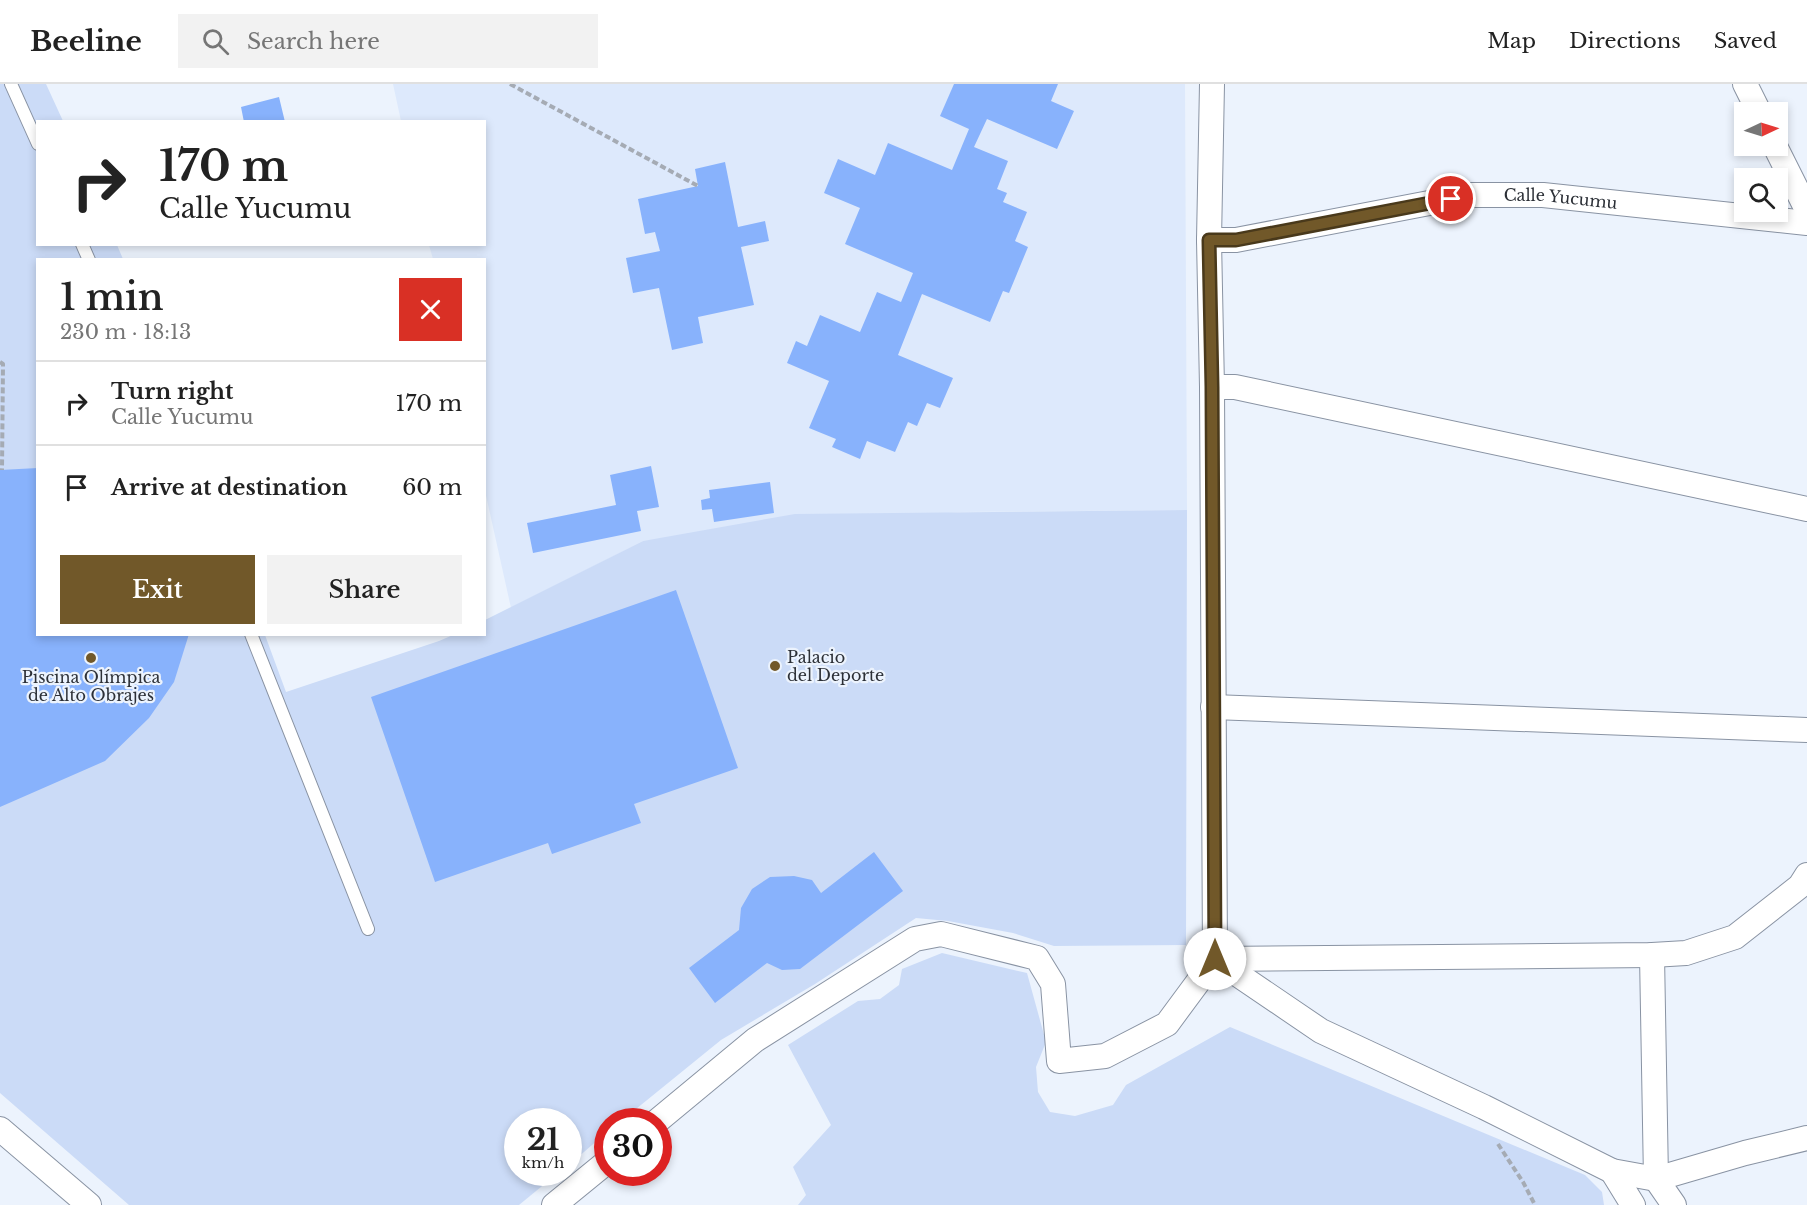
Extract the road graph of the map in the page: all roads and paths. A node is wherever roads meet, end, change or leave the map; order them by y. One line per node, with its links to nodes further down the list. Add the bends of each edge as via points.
1 (11, 84): 6 (lane)
2 (510, 84): 8 (path)
3 (1212, 84): 11 (street)
4 (1745, 84): 5 (street)
5 (1754, 102)
6 (36, 140)
7 (1780, 156): 9 (street)
8 (699, 186)
9 (1807, 210)
10 (1807, 223): 11 (street, Calle Yucumu, via 1543,195 1471,195 1236,240)
11 (1209, 240): 13 (street)
12 (0, 362): 14 (path)
13 (1212, 387): 15 (street, via 1235,387); 17 (street)
14 (2, 470)
15 (1807, 508)
16 (253, 636): 20 (lane)
17 (1213, 707): 18 (street); 22 (street)
18 (1807, 730)
19 (1807, 875): 21 (street, via 1800,886 1735,937 1686,952)
20 (368, 929)
21 (1652, 955): 22 (street); 29 (street)
22 (1215, 959): 23 (street, via 1321,1031); 24 (street, via 1167,1024 1106,1056 1059,1061 1053,984 1036,958 941,934 915,939 755,1040)
23 (1484, 1107): 27 (street); 32 (path, via 1492,1137)
24 (672, 1109)
25 (0, 1129): 30 (street)
26 (1807, 1138): 29 (street)
27 (1612, 1171): 29 (street); 33 (street)
28 (594, 1172): 31 (street)
29 (1656, 1179): 34 (street)
30 (89, 1205)
31 (554, 1205)
32 (1535, 1205)
33 (1633, 1205)
34 (1674, 1205)

